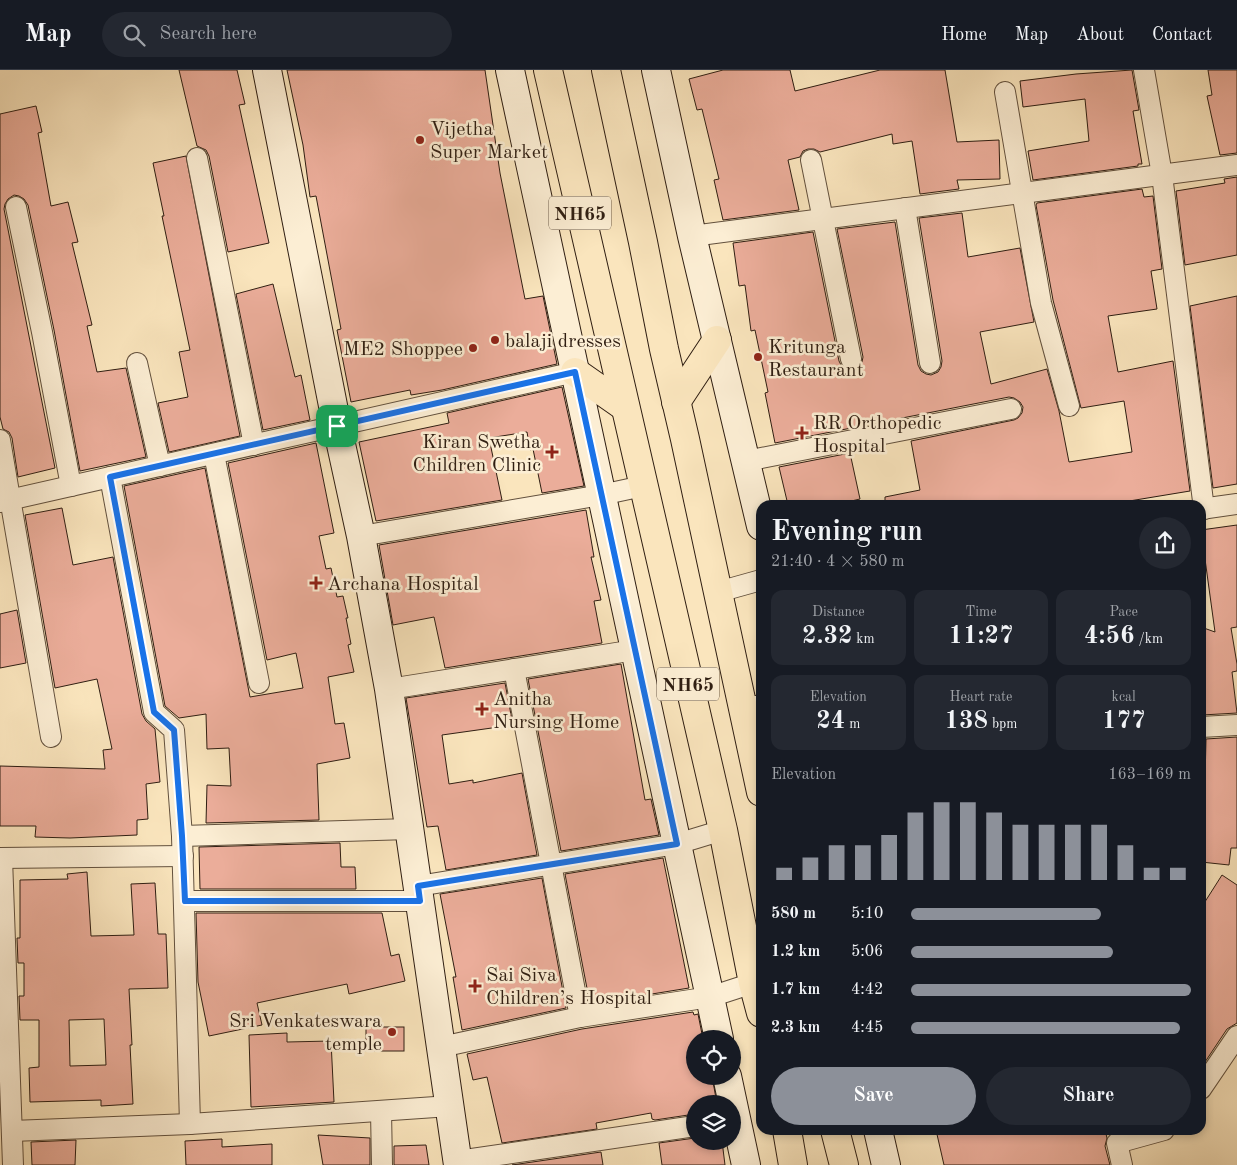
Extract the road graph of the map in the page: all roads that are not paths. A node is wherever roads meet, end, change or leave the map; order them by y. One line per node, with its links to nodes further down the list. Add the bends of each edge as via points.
1 (267, 70): 26 (street)
2 (510, 70): 21 (street)
3 (548, 70): 23 (highway, NH65)
4 (606, 70): 22 (highway, NH65)
5 (656, 70): 16 (street)
6 (1144, 70): 11 (street)
7 (1005, 92): 12 (street)
8 (196, 158): 28 (street)
9 (811, 160): 15 (street)
10 (1237, 165): 11 (street)
11 (1162, 175): 12 (street); 36 (street)
12 (1022, 193): 14 (street); 24 (street, via 1041,303)
13 (16, 207): 33 (street)
14 (905, 208): 15 (street); 20 (street)
15 (824, 219): 16 (street); 18 (street)
16 (692, 236): 17 (street)
17 (716, 340): 22 (highway); 30 (street)
18 (851, 359)
19 (137, 363): 31 (street)
20 (930, 363)
21 (575, 372): 23 (highway); 26 (street); 35 (street)
22 (676, 402): 43 (highway, NH65)
23 (624, 406): 34 (highway, NH65)
24 (1069, 406)
25 (1011, 409): 30 (street)
26 (337, 426): 28 (street); 41 (street)
27 (0, 440): 37 (street)
28 (254, 445): 29 (street)
29 (214, 454): 31 (street); 46 (street)
30 (746, 461): 38 (street)
31 (160, 466): 32 (street)
32 (110, 477): 33 (street); 56 (street, via 154,712 174,730)
33 (71, 486): 37 (street)
34 (643, 486): 35 (street); 54 (highway, NH65)
35 (602, 495): 41 (street); 44 (street)
36 (1201, 500)
37 (5, 501): 51 (street)
38 (756, 504)
39 (1237, 504): 40 (street)
40 (1206, 508)
41 (361, 536): 47 (street)
42 (756, 581): 43 (street)
43 (718, 592): 48 (highway, NH65)
44 (635, 650): 45 (street); 55 (street)
45 (514, 669): 47 (street); 58 (street)
46 (259, 683)
47 (389, 690): 53 (street)
48 (752, 706): 52 (highway, NH65)
49 (1237, 725): 50 (street)
50 (1206, 727)
51 (51, 737)
52 (756, 744)
53 (410, 829): 56 (street); 59 (street)
54 (723, 830): 55 (street); 61 (highway, NH65)
55 (677, 844): 58 (street); 63 (street)
56 (183, 846): 57 (street); 60 (street)
57 (1, 858): 73 (street)
58 (550, 865): 59 (street); 64 (street)
59 (419, 893): 60 (street); 67 (street)
60 (185, 901): 71 (street)
61 (753, 984): 62 (highway, NH65); 63 (street)
62 (756, 995)
63 (710, 998): 64 (street); 65 (street)
64 (580, 1017): 67 (street)
65 (717, 1030)
66 (1237, 1036): 68 (street)
67 (441, 1047): 69 (street)
68 (1206, 1082)
69 (450, 1106): 70 (street); 79 (street)
70 (381, 1111): 71 (street); 81 (street)
71 (190, 1124): 73 (street)
72 (686, 1127): 79 (street)
73 (12, 1132): 80 (street)
74 (788, 1135): 83 (highway)
75 (836, 1135): 84 (highway)
76 (879, 1135): 85 (street)
77 (1147, 1135): 86 (street, via 1117,1143)
78 (741, 1146): 82 (street)
79 (458, 1163)
80 (13, 1165)
81 (382, 1165)
82 (746, 1165)
83 (793, 1165)
84 (844, 1165)
85 (886, 1165)
86 (1122, 1165)

